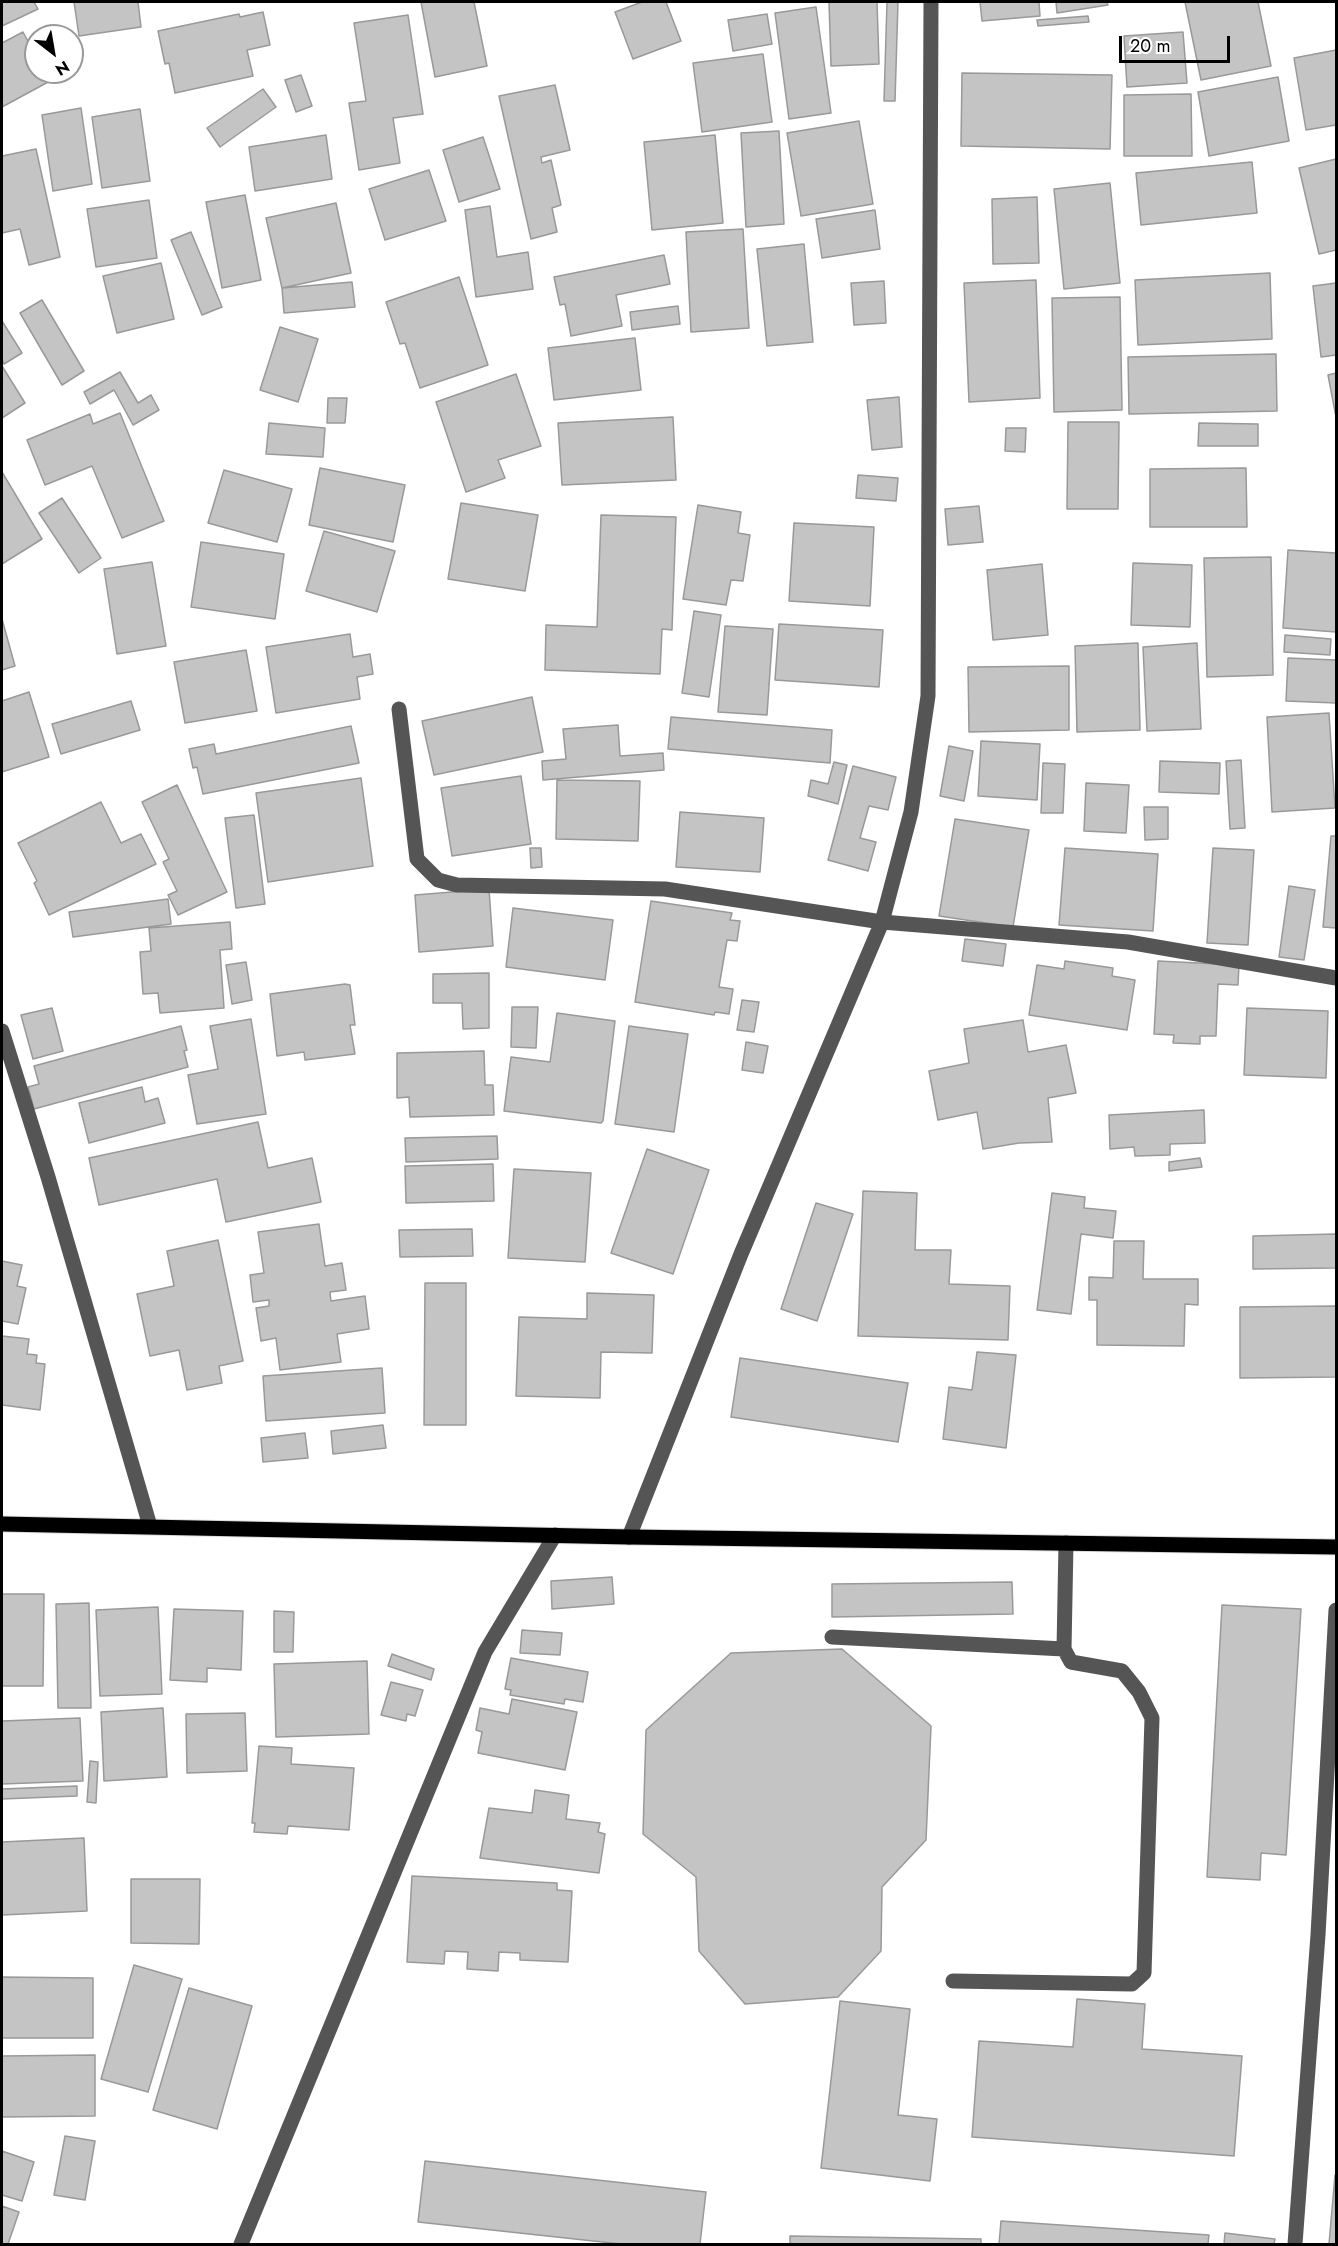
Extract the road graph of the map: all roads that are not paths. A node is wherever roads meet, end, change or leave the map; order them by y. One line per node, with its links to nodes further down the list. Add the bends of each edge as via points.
1 (931, 2): 3 (street, via 928,696 911,812)
2 (399, 710): 3 (street, via 417,859 438,880 457,885 665,890)
3 (882, 922): 4 (street, via 1128,942); 9 (street, via 741,1254)
4 (1336, 978)
5 (2, 1031): 7 (street)
6 (2, 1524): 7 (main road)
7 (150, 1526): 8 (main road)
8 (555, 1535): 9 (main road); 16 (street, via 485,1652)
9 (629, 1537): 10 (main road)
10 (1066, 1543): 11 (main road); 14 (street)
11 (1336, 1547)
12 (1336, 1610): 17 (street, via 1318,1935)
13 (832, 1637): 14 (street)
14 (1064, 1649): 15 (street, via 1071,1662 1122,1671 1139,1692 1152,1718 1144,1973 1132,1984)
15 (953, 1981)
16 (241, 2244)
17 (1295, 2244)

